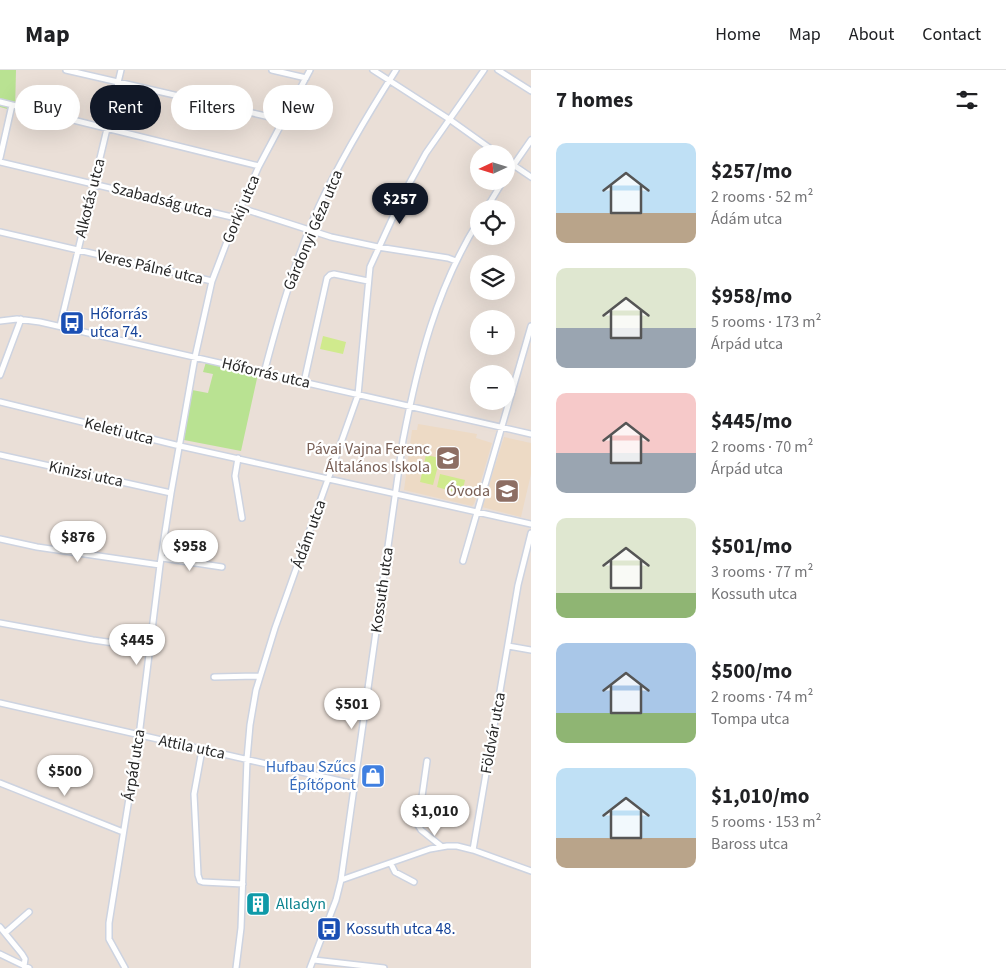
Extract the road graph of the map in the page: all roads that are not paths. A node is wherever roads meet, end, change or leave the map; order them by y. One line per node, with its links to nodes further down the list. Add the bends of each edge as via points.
1 (66, 70): 11 (street)
2 (121, 70): 11 (street, Alkotás utca)
3 (272, 70): 9 (street)
4 (310, 70): 9 (street, Gorkij utca)
5 (373, 70): 10 (street)
6 (396, 70): 10 (street, Gárdonyi Géza utca)
7 (484, 70): 17 (street, Ádám utca)
8 (498, 70): 13 (street)
9 (306, 78): 12 (street, Gorkij utca)
10 (389, 81): 17 (street); 33 (street, Gárdonyi Géza utca, via 350,145)
11 (118, 83): 16 (street)
12 (302, 85)
13 (531, 91)
14 (0, 102): 15 (street)
15 (12, 105): 18 (street); 24 (street)
16 (263, 116)
17 (449, 119): 23 (street); 36 (street, Ádám utca, via 426,153)
18 (90, 124)
19 (107, 130): 30 (street, Alkotás utca)
20 (115, 130): 28 (street)
21 (278, 130): 28 (street, Gorkij utca)
22 (531, 140): 25 (street)
23 (485, 145)
24 (0, 158)
25 (515, 161)
26 (0, 162): 30 (street, Szabadság utca)
27 (515, 165): 29 (street)
28 (260, 166): 31 (street, Gorkij utca)
29 (531, 176)
30 (94, 184): 32 (street, Szabadság utca); 37 (street, Alkotás utca)
31 (241, 208): 32 (street, Gorkij utca); 33 (street)
32 (236, 218): 39 (street, Gorkij utca)
33 (309, 231): 36 (street); 46 (street, Gárdonyi Géza utca, via 281,306)
34 (0, 232): 37 (street, Veres Pálné utca)
35 (470, 234): 38 (street, Kossuth utca)
36 (378, 247): 38 (street); 40 (street, Ádám utca)
37 (77, 250): 39 (street, Veres Pálné utca); 43 (street, Alkotás utca)
38 (456, 262): 51 (street, Kossuth utca, via 427,335)
39 (212, 281): 45 (street, Gorkij utca)
40 (368, 281): 48 (street, via 334,274 327,278); 49 (street, Ádám utca)
41 (21, 319): 42 (street, Hőforrás utca); 43 (street, Hőforrás utca); 47 (street)
42 (0, 321)
43 (60, 326): 45 (street, Hőforrás utca)
44 (531, 326): 52 (street)
45 (195, 357): 46 (street, Hőforrás utca); 54 (street, Árpád utca)
46 (264, 372): 48 (street, Hőforrás utca)
47 (0, 375)
48 (304, 382): 49 (street, Hőforrás utca)
49 (358, 395): 51 (street, Hőforrás utca); 57 (street, Ádám utca)
50 (0, 402): 54 (street, Keleti utca)
51 (409, 406): 52 (street, Hőforrás utca); 59 (street, Kossuth utca)
52 (502, 428): 53 (street, Hőforrás utca); 60 (street)
53 (531, 434)
54 (180, 446): 56 (street, Keleti utca); 58 (street, Árpád utca)
55 (0, 455): 58 (street, Kinizsi utca)
56 (238, 458): 57 (street, Keleti utca); 61 (street, via 235,476)
57 (329, 479): 59 (street, Keleti utca); 73 (street, Ádám utca)
58 (171, 492): 65 (street, Árpád utca)
59 (396, 494): 60 (street, Keleti utca); 81 (street, Kossuth utca)
60 (477, 512): 62 (street, Keleti utca); 66 (street)
61 (242, 518)
62 (531, 524)
63 (531, 533): 70 (street, Földvár utca)
64 (0, 539): 67 (street)
65 (162, 558): 67 (street, Árpád utca); 68 (street)
66 (463, 561)
67 (160, 565): 71 (street, Árpád utca)
68 (222, 567)
69 (0, 623): 71 (street)
70 (508, 646): 72 (street); 84 (street, Földvár utca)
71 (150, 648): 76 (street, Árpád utca)
72 (531, 650)
73 (260, 676): 74 (street); 78 (street, Ádám utca)
74 (214, 677)
75 (0, 702): 76 (street, Attila utca)
76 (139, 736): 77 (street, Attila utca); 82 (street, Árpád utca)
77 (202, 750): 78 (street, Attila utca); 89 (street, via 194,794 198,875 203,882)
78 (247, 759): 81 (street, Attila utca); 89 (street, Ádám utca)
79 (427, 761): 83 (street, via 418,825)
80 (0, 783): 82 (street)
81 (354, 784): 87 (street, Kossuth utca)
82 (123, 832): 96 (street, Árpád utca, via 108,930 111,943)
83 (441, 846): 84 (street); 85 (street)
84 (474, 850): 86 (street)
85 (390, 864): 87 (street); 88 (street, via 395,872)
86 (531, 871)
87 (341, 880): 94 (street, Kossuth utca)
88 (414, 882)
89 (243, 884): 97 (street, Ádám utca)
90 (29, 912): 92 (street)
91 (0, 927): 92 (street)
92 (5, 933): 95 (street, via 22,954)
93 (0, 954): 95 (street)
94 (314, 960): 98 (street, Kossuth utca); 99 (street)
95 (27, 967)
96 (126, 968)
97 (236, 968)
98 (310, 968)
99 (384, 968)

